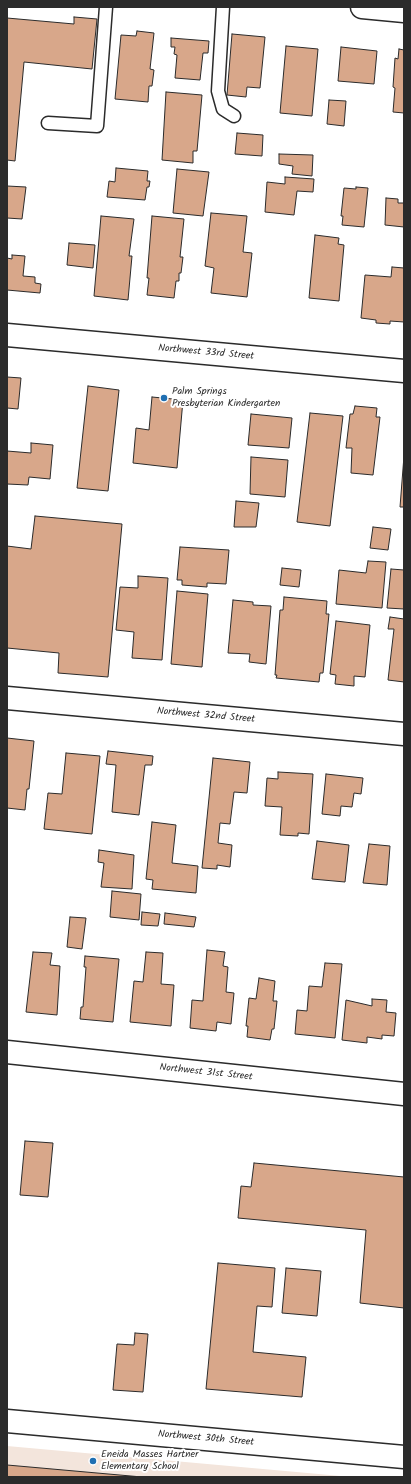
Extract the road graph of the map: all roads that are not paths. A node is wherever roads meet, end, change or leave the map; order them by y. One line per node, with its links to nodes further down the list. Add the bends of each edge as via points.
1 (106, 7): 6 (lane, via 97,126)
2 (223, 7): 5 (lane, via 218,91 223,109)
3 (362, 7): 4 (street)
4 (404, 11)
5 (234, 116)
6 (48, 123)
7 (7, 335): 8 (street, Northwest 33rd Street)
8 (404, 372)
9 (7, 698): 10 (street, Northwest 32nd Street)
10 (404, 734)
11 (7, 1052): 12 (street, Northwest 31st Street)
12 (404, 1094)
13 (7, 1421): 14 (street, Northwest 30th Street)
14 (404, 1457)

